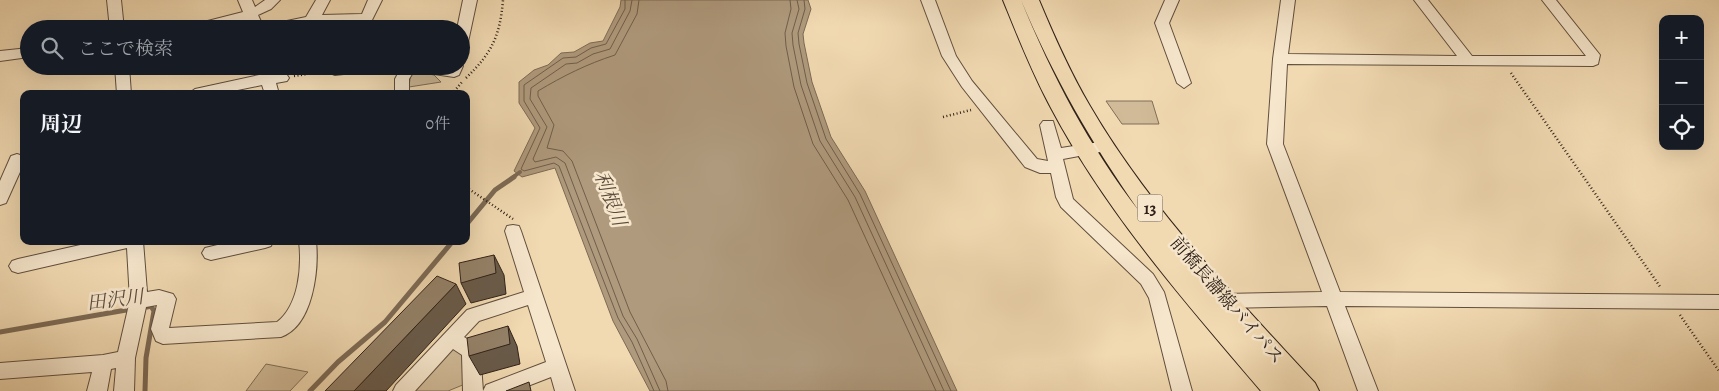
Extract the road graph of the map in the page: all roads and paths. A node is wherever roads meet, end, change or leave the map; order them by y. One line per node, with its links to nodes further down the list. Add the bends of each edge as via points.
1 (114, 0): 16 (street)
2 (245, 0): 15 (street)
3 (273, 0): 15 (street, via 268,6)
4 (323, 0): 19 (street)
5 (376, 0): 20 (street, via 367,17)
6 (470, 0): 21 (street)
7 (504, 0): 27 (path, via 501,32 493,49)
8 (928, 0): 42 (street, via 949,56)
9 (1012, 0): 45 (main road, 前橋長瀞線バイパス / 13, via 1040,66)
10 (1030, 0): 45 (main road, 前橋長瀞線バイパス / 13)
11 (1172, 0): 36 (street, via 1162,23)
12 (1288, 0): 24 (street)
13 (1421, 0): 25 (street)
14 (1549, 0): 26 (street, via 1595,58 1589,61)
15 (250, 13): 17 (street); 18 (street)
16 (116, 20)
17 (225, 20)
18 (253, 20)
19 (310, 20)
20 (358, 20)
21 (466, 20)
22 (20, 53): 23 (street)
23 (0, 56)
24 (1280, 59): 25 (street); 58 (street, via 1275,144)
25 (1469, 61): 26 (street)
26 (1502, 62): 61 (path)
27 (470, 74)
28 (123, 75): 37 (street)
29 (258, 75): 38 (street)
30 (266, 75): 39 (street)
31 (272, 75): 35 (street)
32 (298, 75): 35 (path)
33 (404, 75): 40 (street)
34 (469, 75): 41 (path)
35 (282, 78)
36 (1184, 83)
37 (124, 90)
38 (208, 90)
39 (271, 90)
40 (402, 90)
41 (456, 90)
42 (985, 107): 43 (path); 47 (street, via 1031,162 1040,167)
43 (943, 117)
44 (1048, 125): 47 (street)
45 (1096, 148): 47 (street); 60 (main road, 前橋長瀞線バイパス / 13); 76 (main road, 前橋長瀞線バイパス / 13, via 1133,218 1193,296)
46 (17, 160): 49 (street)
47 (1055, 161): 75 (street, via 1067,203 1146,279 1158,297)
48 (470, 190): 50 (path)
49 (0, 199)
50 (510, 222): 57 (street)
51 (110, 245): 56 (street)
52 (135, 245): 59 (street)
53 (247, 245): 55 (street)
54 (307, 245): 59 (street, via 305,284 293,319 282,329 164,336 160,329 167,299)
55 (211, 253)
56 (18, 266)
57 (535, 296): 63 (street, via 473,315); 66 (street)
58 (1333, 299): 60 (street); 61 (street); 78 (street)
59 (139, 301): 64 (street)
60 (1224, 301): 77 (main road, 前橋長瀞線バイパス / 13)
61 (1670, 302): 62 (street); 68 (path)
62 (1719, 302)
63 (451, 338): 71 (street); 72 (street, via 471,351)
64 (126, 358): 65 (street); 70 (street)
65 (103, 363): 67 (street); 69 (street)
66 (557, 366): 73 (street); 74 (street)
67 (0, 371)
68 (1719, 371)
69 (97, 391)
70 (124, 391)
71 (403, 391)
72 (473, 391)
73 (493, 391)
74 (565, 391)
75 (1182, 391)
76 (1277, 391)
77 (1306, 391)
78 (1368, 391)

